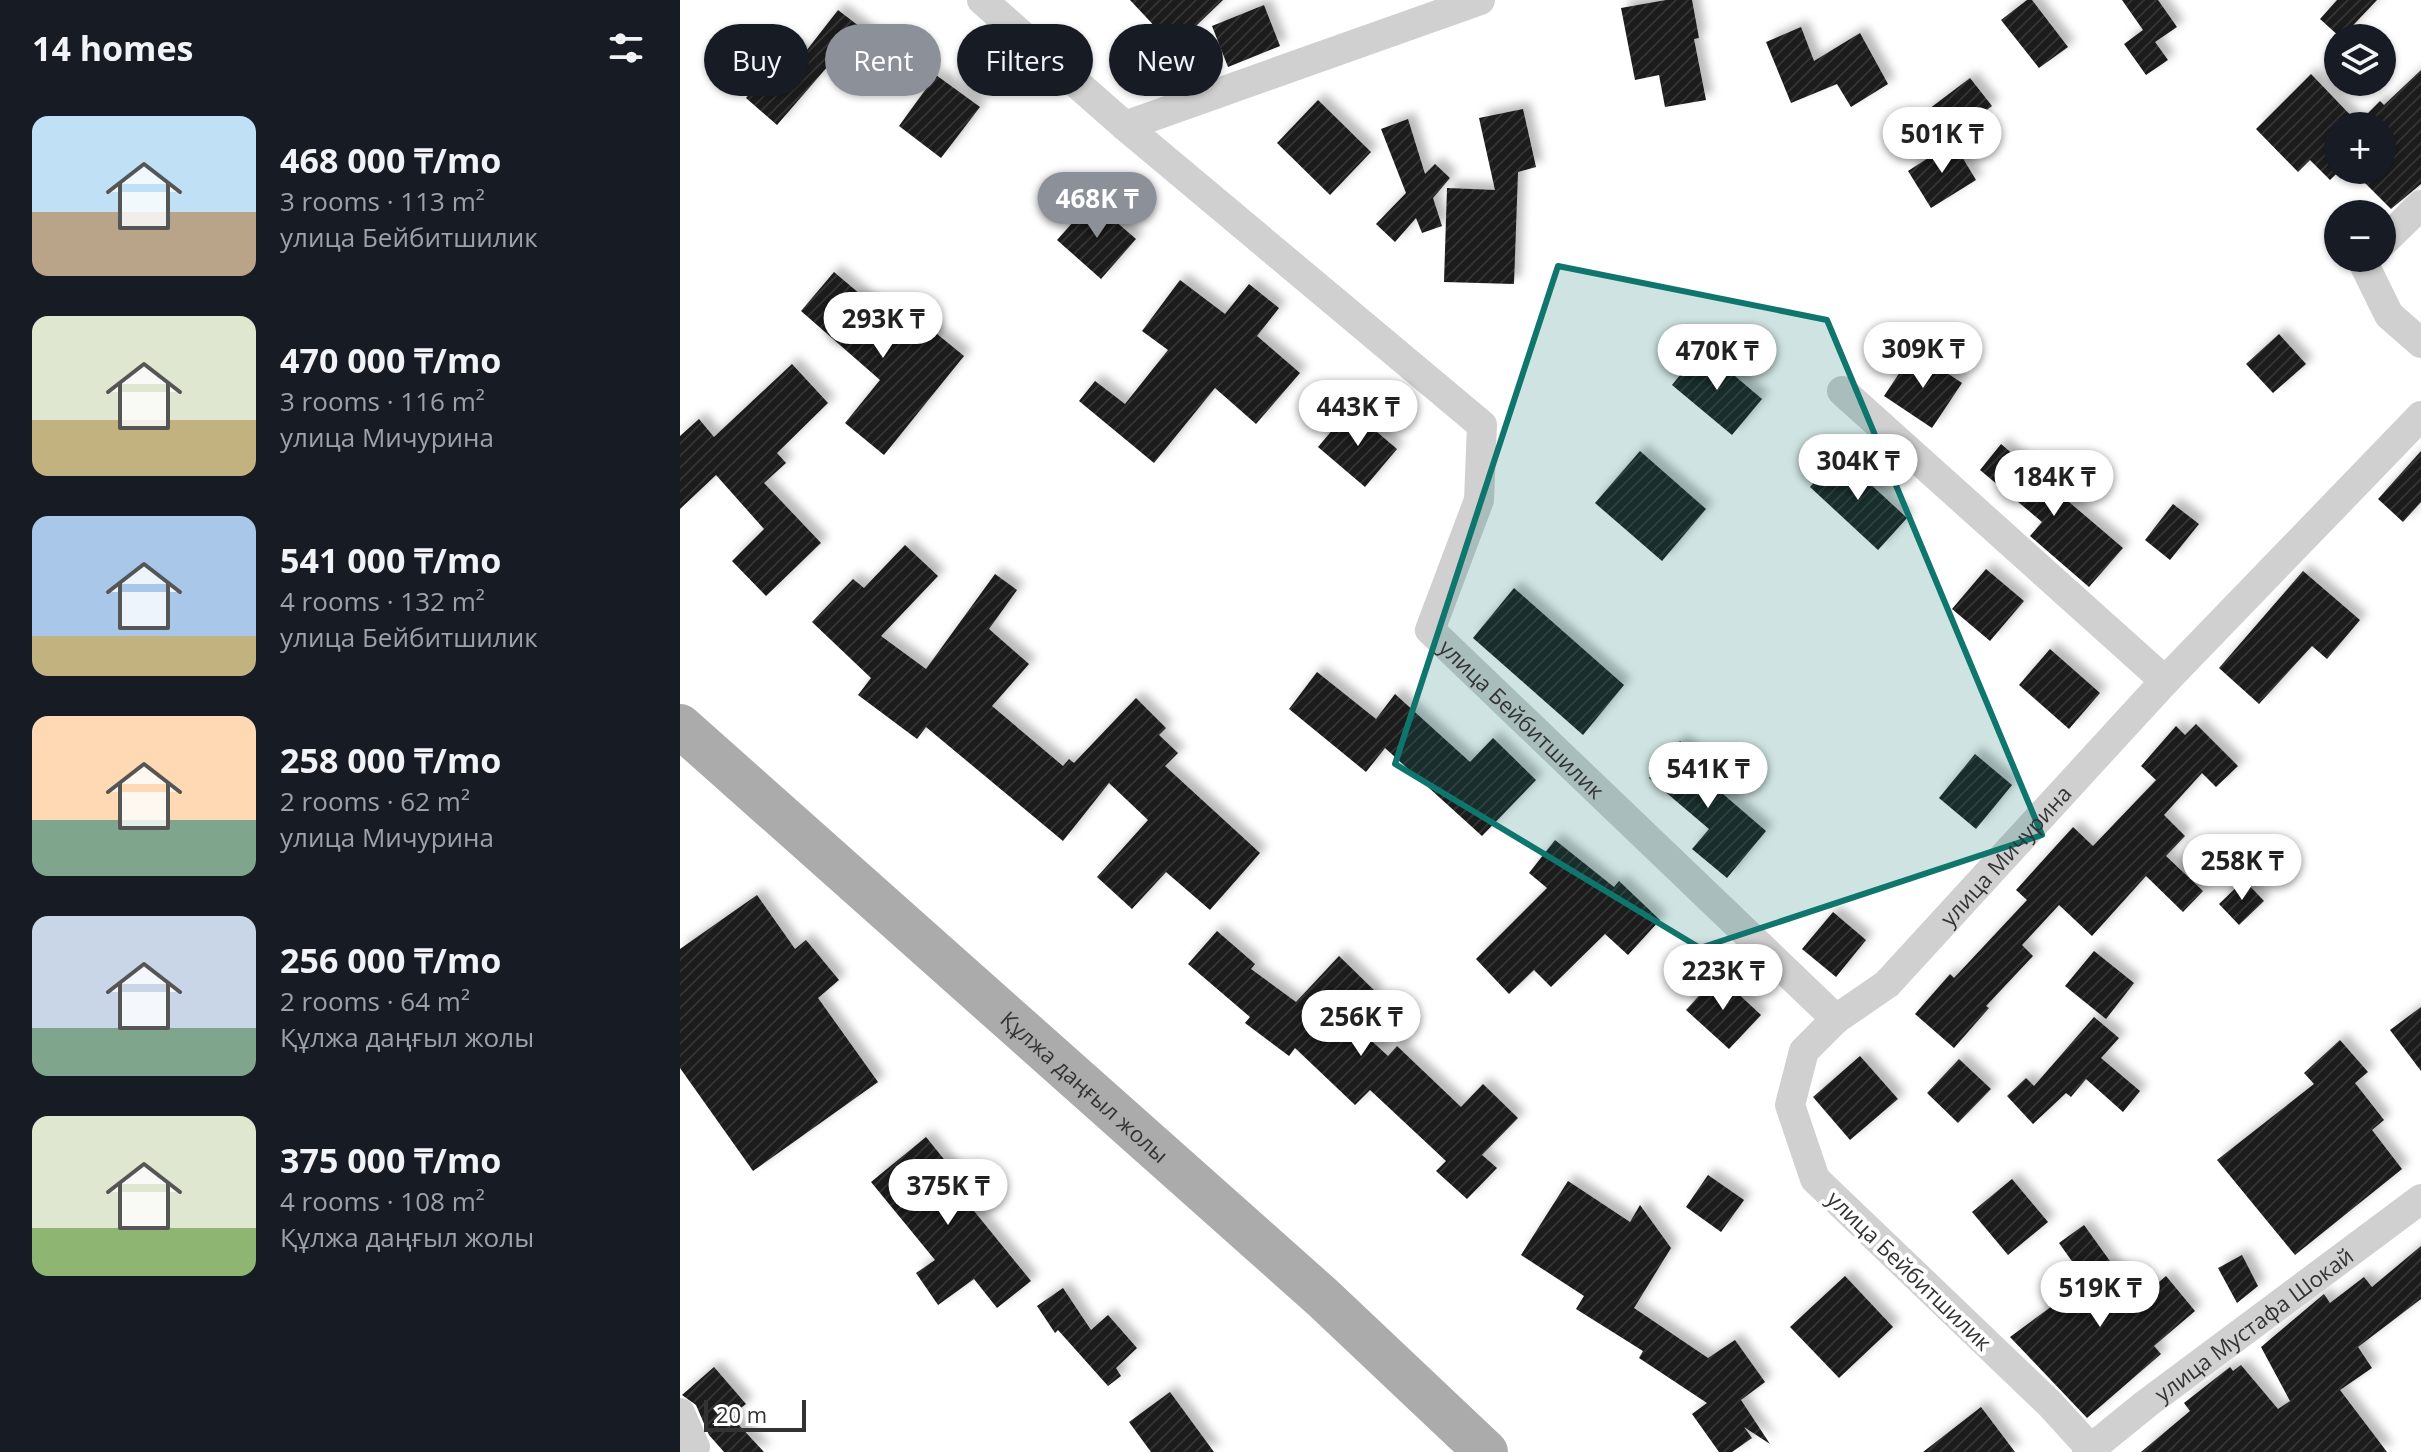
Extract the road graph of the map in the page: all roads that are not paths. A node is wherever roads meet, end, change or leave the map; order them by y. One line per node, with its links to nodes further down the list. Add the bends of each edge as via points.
1 (982, 0): 3 (street, улица Бейбитшилик)
2 (1480, 0): 3 (street)
3 (1125, 126): 12 (street, улица Бейбитшилик, via 1482,425 1479,500 1430,630)
4 (2421, 205): 5 (street)
5 (2396, 229)
6 (2368, 272): 7 (street, via 2389,315)
7 (2421, 343)
8 (1842, 391): 10 (street)
9 (2421, 416): 10 (street, улица Мичурина)
10 (2165, 681): 12 (street, улица Мичурина, via 1887,984)
11 (680, 726): 17 (main road, Құлжа даңғыл жолы, via 1322,1297)
12 (1836, 1019): 15 (street, улица Бейбитшилик, via 1804,1051 1790,1105 1815,1179 2050,1404)
13 (2421, 1199): 15 (street, улица Мустафа Шокай)
14 (680, 1413): 16 (street)
15 (2089, 1451)
16 (693, 1452)
17 (1486, 1452)

